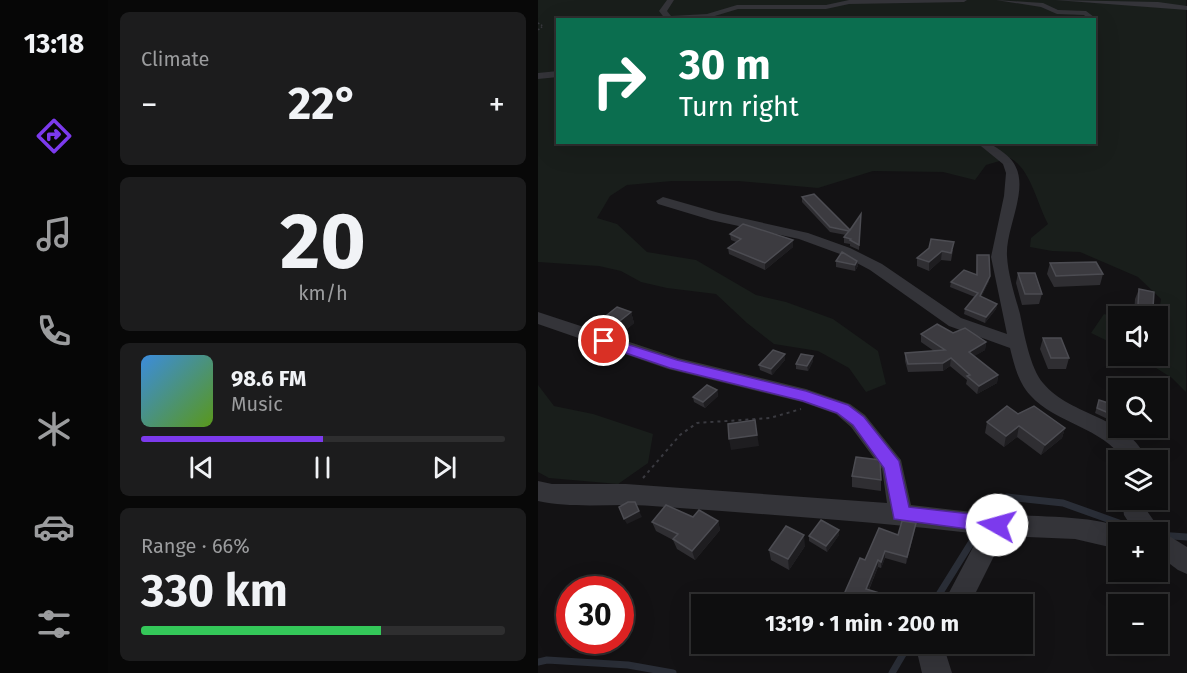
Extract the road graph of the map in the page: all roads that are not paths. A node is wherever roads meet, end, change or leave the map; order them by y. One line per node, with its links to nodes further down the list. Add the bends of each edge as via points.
1 (671, 0): 10 (street, via 662,11)
2 (964, 0): 5 (street)
3 (1000, 0): 12 (street, via 1043,5 1057,12 1086,13)
4 (1058, 0): 6 (street)
5 (891, 2): 7 (street); 11 (street, via 737,7)
6 (1186, 8)
7 (861, 11)
8 (845, 12): 9 (street)
9 (804, 16)
10 (669, 18)
11 (685, 18)
12 (1092, 18)
13 (556, 74): 14 (street)
14 (538, 76)
15 (984, 144): 18 (street, via 1006,161 1013,172 999,248)
16 (663, 201): 18 (street, via 803,236 845,251 876,267 955,322)
17 (538, 318): 21 (street, via 675,364 806,396 842,409 858,421 893,466)
18 (1018, 344): 19 (street, via 1034,388 1119,439)
19 (1128, 450)
20 (538, 491): 21 (street)
21 (901, 514): 22 (street)
22 (997, 525): 23 (street, via 1075,528); 24 (street)
23 (1108, 536)
24 (961, 594)
25 (932, 654): 26 (street)
26 (937, 673)

